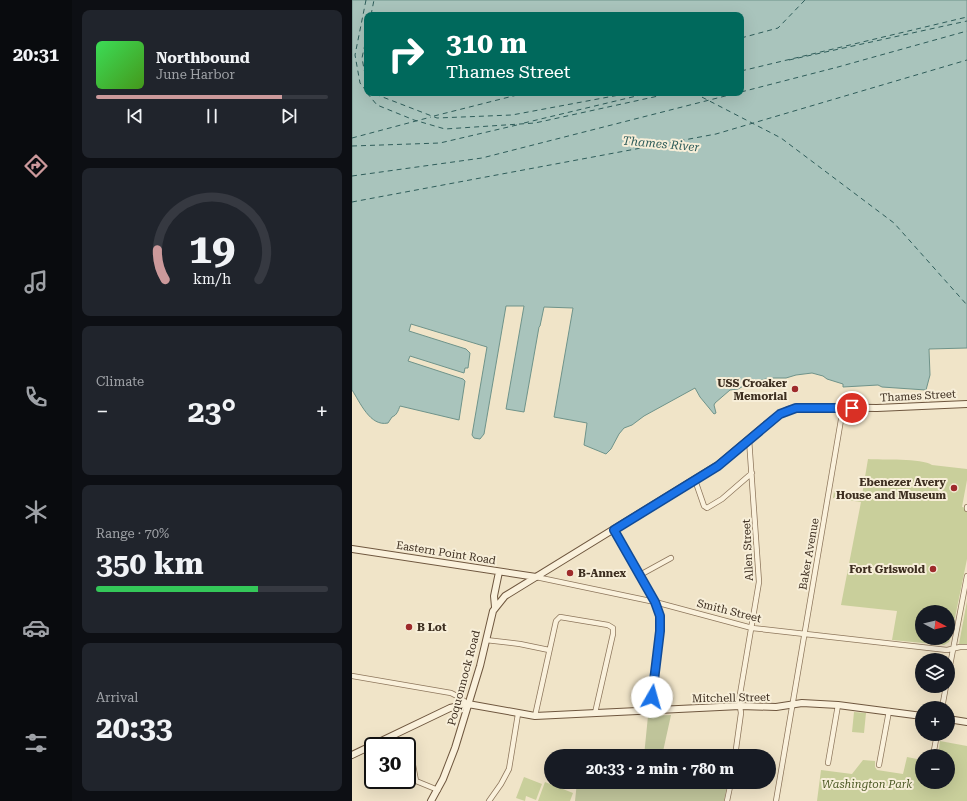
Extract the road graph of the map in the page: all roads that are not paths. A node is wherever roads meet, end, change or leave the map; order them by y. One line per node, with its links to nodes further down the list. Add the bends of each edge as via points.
1 (967, 404): 2 (main road, Thames Street)
2 (843, 408): 3 (main road, Thames Street, via 803,407 788,410 775,417); 16 (street, Baker Avenue)
3 (749, 439): 4 (street, Allen Street); 5 (main road, Thames Street, via 718,466)
4 (752, 473): 5 (street, via 722,499 707,508); 15 (street, Allen Street, via 759,576)
5 (695, 480): 6 (main road, Thames Street)
6 (614, 530): 10 (street); 12 (main road, Thames Street)
7 (352, 549): 9 (main road, Eastern Point Road)
8 (671, 558): 10 (street)
9 (499, 572): 12 (main road, Eastern Point Road); 14 (main road, Poquonnock Road, via 494,596)
10 (640, 575): 13 (street)
11 (967, 576): 19 (street)
12 (536, 577): 13 (street, Smith Street); 14 (main road, via 506,596)
13 (655, 602): 15 (street, Smith Street); 27 (street, via 661,622)
14 (495, 607): 17 (main road, Poquonnock Road)
15 (752, 628): 16 (street, Smith Street); 26 (street, Allen Street)
16 (804, 634): 19 (street, Smith Street, via 947,650); 24 (street, Baker Avenue)
17 (486, 640): 20 (street); 23 (main road, Poquonnock Road)
18 (967, 647): 19 (street, Smith Street)
19 (953, 648): 21 (street)
20 (549, 650): 29 (street, via 558,617 612,626 613,634); 32 (street)
21 (952, 653)
22 (352, 676): 23 (street, via 450,694)
23 (468, 704): 30 (main road, Mitchell Street); 36 (main road, via 450,708); 41 (main road, Poquonnock Road, via 455,748)
24 (792, 704): 25 (main road, Mitchell Street); 26 (main road, Mitchell Street, via 776,707); 45 (street, Baker Avenue)
25 (838, 705): 28 (main road, Mitchell Street); 37 (street)
26 (740, 706): 27 (main road, Mitchell Street); 35 (street, Allen Street)
27 (651, 710): 29 (main road, Mitchell Street)
28 (888, 711): 31 (main road, Mitchell Street); 38 (street)
29 (595, 713): 32 (main road, Mitchell Street)
30 (518, 714): 32 (main road, Mitchell Street); 43 (street, via 509,769)
31 (915, 715)
32 (535, 716)
33 (955, 720): 34 (main road)
34 (967, 722)
35 (736, 749)
36 (352, 755)
37 (828, 763)
38 (879, 765)
39 (416, 781): 41 (street)
40 (729, 789): 44 (street)
41 (438, 790): 42 (main road, Poquonnock Road)
42 (431, 801)
43 (489, 801)
44 (727, 801)
45 (776, 801)

